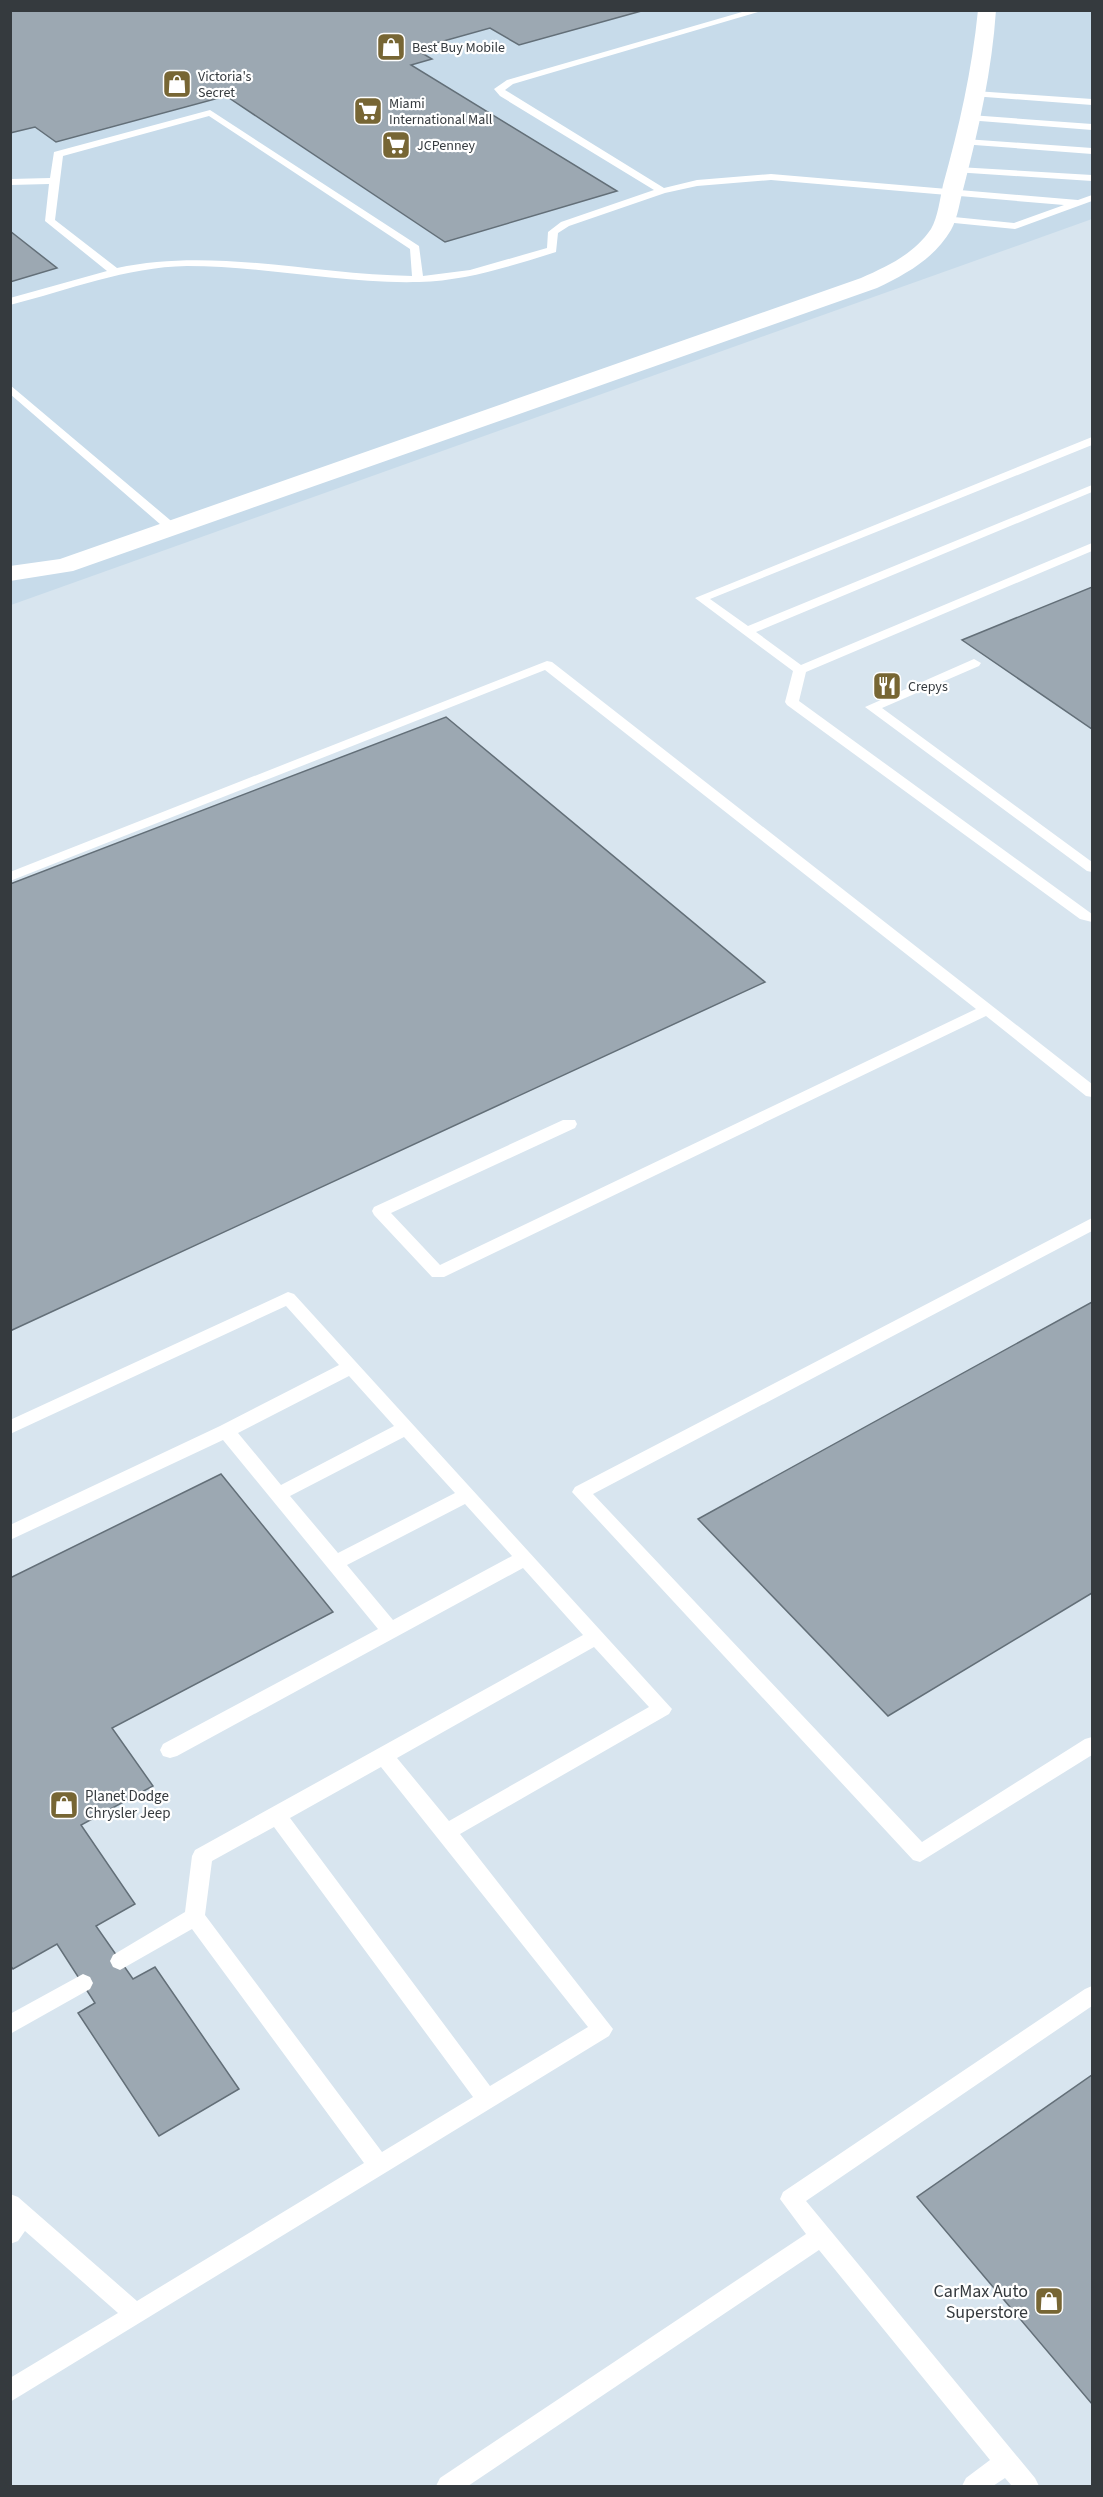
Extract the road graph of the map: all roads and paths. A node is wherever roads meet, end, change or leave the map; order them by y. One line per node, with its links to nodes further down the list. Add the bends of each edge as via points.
1 (761, 10): 13 (lane, via 510,82 500,89 502,94)
2 (987, 10): 3 (street)
3 (975, 94): 4 (lane); 5 (street)
4 (1092, 102)
5 (970, 118): 6 (lane); 7 (street)
6 (1092, 127)
7 (965, 142): 8 (lane); 9 (street)
8 (1092, 151)
9 (958, 170): 10 (lane); 14 (street)
10 (1092, 178)
11 (10, 182): 12 (lane)
12 (54, 182): 18 (lane, via 50,221); 19 (lane, via 58,154 210,113 415,248)
13 (662, 191): 14 (lane, via 697,183 771,177); 19 (lane, via 565,224 553,232 552,250 449,277)
14 (951, 191): 16 (lane); 17 (street)
15 (1092, 198): 16 (lane)
16 (1080, 203): 17 (lane, via 1015,226)
17 (944, 219): 24 (street, via 942,228 922,253 869,283)
18 (115, 272): 19 (lane, via 187,263); 20 (lane)
19 (418, 279)
20 (10, 302)
21 (10, 388): 24 (lane)
22 (1092, 441): 27 (lane, via 701,598)
23 (1092, 488): 27 (lane)
24 (172, 528): 26 (street, via 64,566)
25 (1092, 547): 29 (lane)
26 (10, 574)
27 (747, 631): 29 (lane)
28 (974, 663): 30 (lane, via 872,707)
29 (800, 670): 32 (lane, via 792,702)
30 (1092, 868)
31 (10, 877): 33 (lane, via 547,665)
32 (1092, 918)
33 (986, 1010): 34 (lane); 35 (lane, via 438,1273 380,1211)
34 (1092, 1092)
35 (569, 1124)
36 (1092, 1224): 48 (lane, via 581,1492 920,1854)
37 (351, 1367): 38 (lane, via 288,1298); 39 (lane); 40 (lane)
38 (10, 1428)
39 (406, 1428): 41 (lane); 42 (lane)
40 (225, 1431): 41 (lane); 43 (lane)
41 (278, 1494): 45 (lane)
42 (467, 1495): 44 (lane); 45 (lane)
43 (10, 1533)
44 (525, 1558): 46 (lane); 47 (lane)
45 (335, 1563): 46 (lane)
46 (391, 1631): 49 (lane)
47 (596, 1637): 50 (lane); 52 (lane, via 662,1709)
48 (1092, 1745)
49 (171, 1750)
50 (384, 1756): 51 (lane); 52 (lane)
51 (277, 1816): 53 (lane, via 202,1856); 58 (lane)
52 (446, 1832): 58 (lane, via 602,2029)
53 (195, 1917): 54 (lane); 59 (lane)
54 (120, 1960)
55 (82, 1983): 57 (lane)
56 (1092, 1995): 62 (lane, via 791,2199)
57 (10, 2025)
58 (487, 2099): 59 (lane)
59 (379, 2165): 63 (lane)
60 (17, 2209): 61 (lane); 63 (lane)
61 (10, 2234)
62 (821, 2236): 65 (lane); 66 (lane)
63 (136, 2314): 64 (lane)
64 (10, 2391)
65 (1007, 2462): 67 (lane); 68 (lane)
66 (448, 2487)
67 (974, 2487)
68 (1027, 2487)

